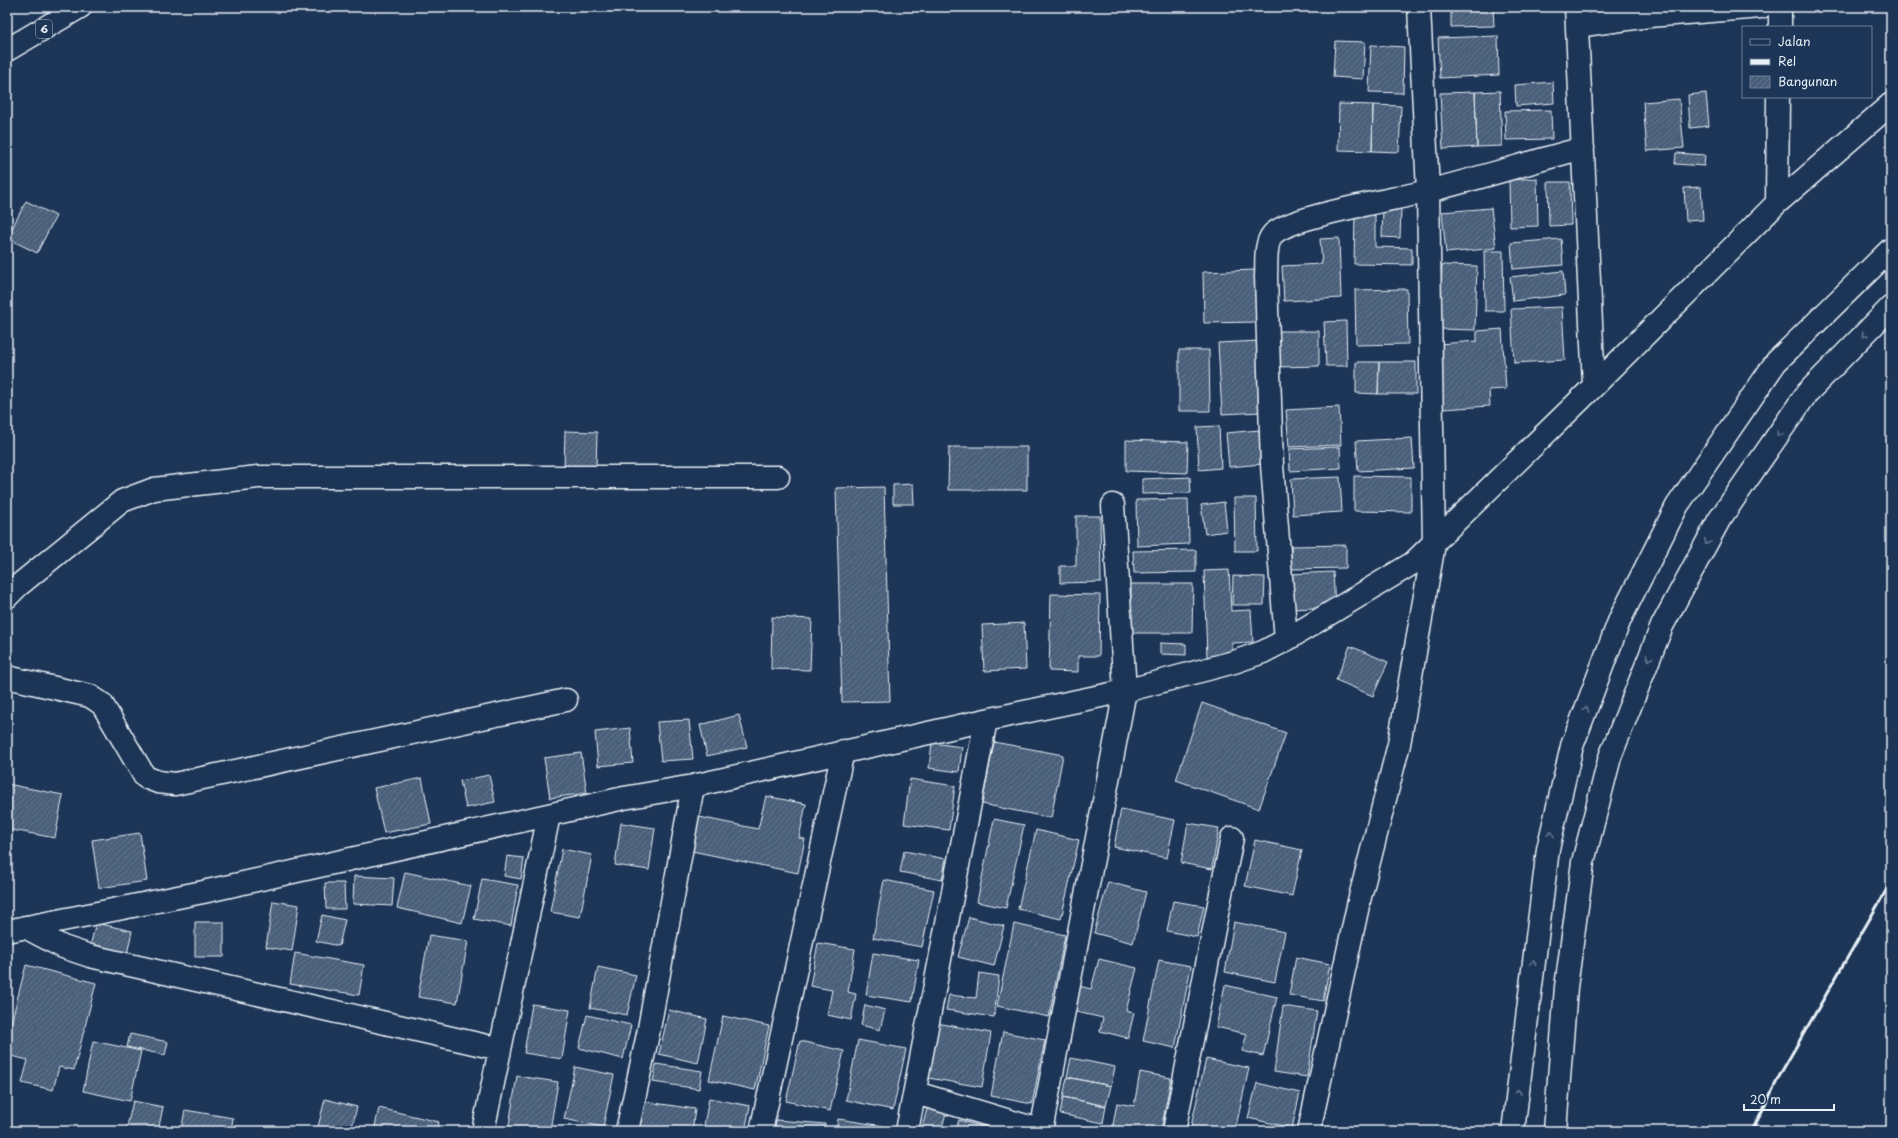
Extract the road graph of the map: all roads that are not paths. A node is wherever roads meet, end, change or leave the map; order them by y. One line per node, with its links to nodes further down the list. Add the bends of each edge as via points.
1 (80, 7): 7 (main road, 6)
2 (1419, 7): 11 (main road)
3 (1761, 7): 5 (main road, via 1649,16)
4 (1780, 7): 6 (main road)
5 (1577, 16): 10 (main road)
6 (1780, 26)
7 (7, 50)
8 (1778, 98): 12 (main road)
9 (1891, 104): 12 (main road)
10 (1583, 148): 11 (main road); 15 (main road)
11 (1428, 191): 18 (main road); 20 (main road, via 1303,220 1280,229 1272,235 1268,245 1266,276 1272,465)
12 (1777, 203): 15 (main road)
13 (1891, 249): 39 (main road, one-way to 13, via 1548,848 1572,746 1620,619 1676,506 1776,362)
14 (1891, 307): 40 (main road, one-way to 40, via 1808,393 1719,520 1662,626 1610,757 1583,862 1566,987)
15 (1594, 386): 18 (main road)
16 (778, 477): 19 (main road, via 258,477 154,489 122,501)
17 (1113, 505): 22 (main road)
18 (1434, 544): 20 (main road, via 1413,563); 38 (main road, via 1399,744 1359,901)
19 (7, 597)
20 (1286, 640): 22 (main road, via 1263,652 1234,662)
21 (7, 676): 23 (main road, via 90,696 102,704 144,777 175,784)
22 (1125, 691): 24 (main road); 36 (main road)
23 (566, 700)
24 (986, 720): 25 (main road); 31 (main road)
25 (843, 751): 26 (main road); 34 (main road)
26 (693, 786): 27 (main road); 33 (main road)
27 (549, 815): 29 (main road, via 203,892); 30 (main road)
28 (1232, 838): 37 (main road)
29 (16, 929): 30 (main road, via 90,956)
30 (500, 1049): 32 (main road)
31 (916, 1092): 35 (main road); 36 (main road)
32 (483, 1131)
33 (628, 1131)
34 (761, 1131)
35 (907, 1131)
36 (1042, 1131)
37 (1174, 1131)
38 (1310, 1131)
39 (1513, 1131)
40 (1555, 1131)

